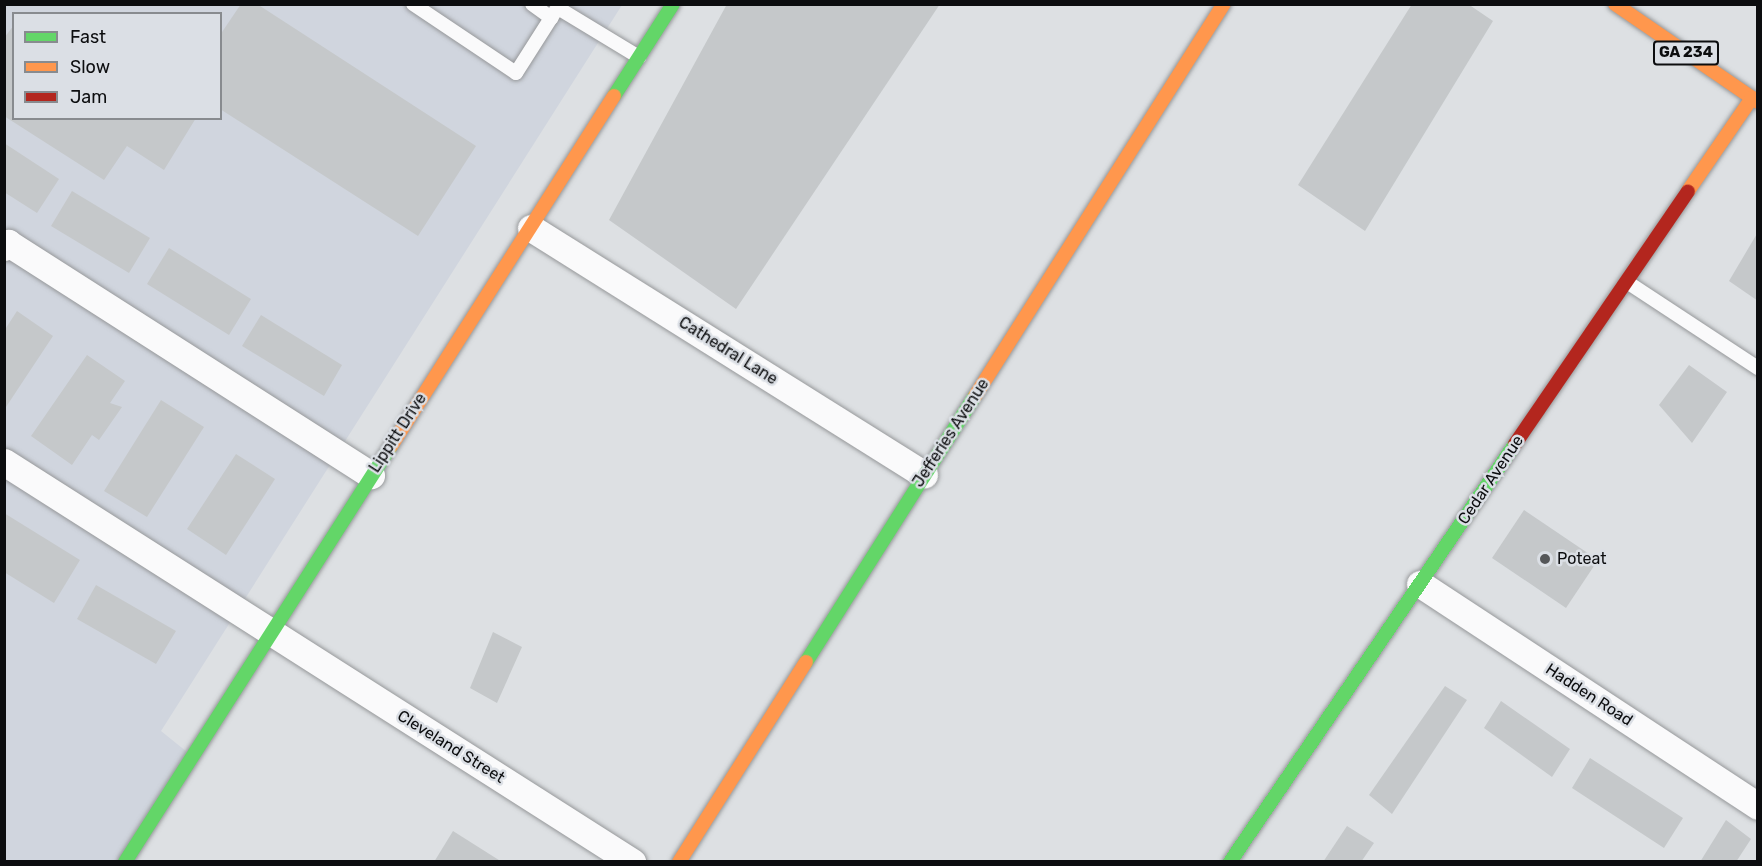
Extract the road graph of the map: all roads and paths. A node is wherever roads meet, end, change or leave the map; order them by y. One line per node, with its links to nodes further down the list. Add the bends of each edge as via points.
1 (412, 4): 6 (lane, via 516,74)
2 (532, 4): 6 (lane)
3 (673, 4): 7 (street, Lippitt Drive)
4 (1224, 4): 15 (street, Jefferies Avenue)
5 (1615, 4): 8 (street, GA 234)
6 (557, 10): 7 (lane)
7 (639, 57): 9 (street, Lippitt Drive)
8 (1756, 96): 11 (street, Cedar Avenue)
9 (531, 228): 14 (street, Lippitt Drive); 15 (street, Cathedral Lane)
10 (6, 243): 14 (street)
11 (1626, 282): 12 (lane); 16 (street, Cedar Avenue)
12 (1758, 368)
13 (4, 462): 17 (street, Cleveland Street)
14 (371, 475): 17 (street, Lippitt Drive)
15 (924, 475): 21 (street, Jefferies Avenue)
16 (1420, 584): 18 (street, Hadden Road); 22 (street, Cedar Avenue)
17 (269, 634): 19 (street, Lippitt Drive); 20 (street, Cleveland Street)
18 (1758, 806)
19 (125, 861)
20 (632, 861)
21 (679, 861)
22 (1230, 861)

